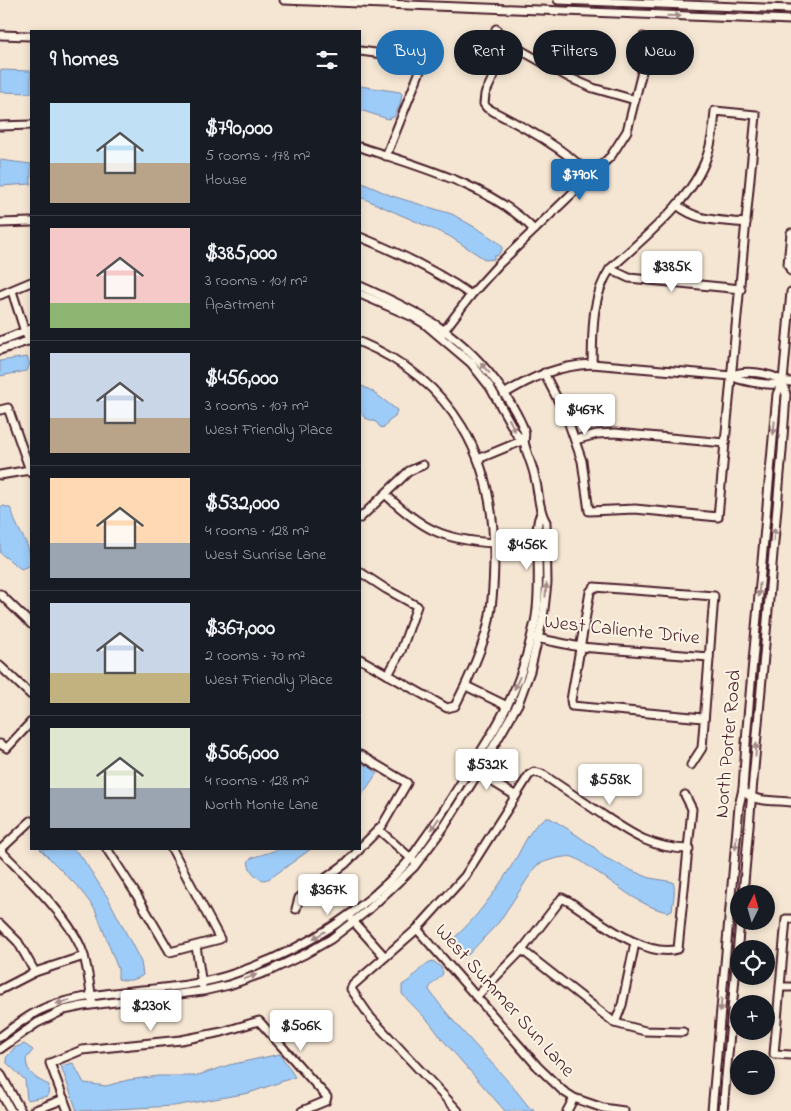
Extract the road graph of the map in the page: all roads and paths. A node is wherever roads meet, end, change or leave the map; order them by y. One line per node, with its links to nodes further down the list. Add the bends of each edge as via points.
1 (284, 0): 5 (street)
2 (558, 0): 3 (street)
3 (573, 0): 4 (street); 5 (street)
4 (791, 10)
5 (573, 11): 6 (street, one-way to 6)
6 (791, 20)
7 (0, 35): 8 (street)
8 (30, 36)
9 (523, 51): 13 (street, via 570,78)
10 (361, 52): 17 (street, via 414,58 421,65)
11 (494, 75): 18 (street, via 485,94 487,108 542,138 578,162)
12 (641, 75): 13 (street)
13 (634, 100): 18 (street, via 620,143)
14 (30, 125): 15 (street)
15 (0, 126)
16 (361, 147): 17 (street)
17 (386, 156): 23 (street, via 467,185 505,206)
18 (591, 176): 23 (street)
19 (677, 205): 22 (street, via 696,217); 22 (street, via 697,180 708,156 715,111 756,115); 26 (street)
20 (30, 222): 21 (street)
21 (0, 223)
22 (746, 223): 30 (street)
23 (534, 230): 35 (street)
24 (791, 233): 27 (street, via 788,264)
25 (361, 238): 35 (street, via 416,262)
26 (610, 269): 30 (street, via 629,278); 42 (street, via 595,302)
27 (791, 271)
28 (30, 282): 31 (street)
29 (361, 286): 37 (street, via 410,308)
30 (740, 288): 44 (street)
31 (12, 291): 34 (street); 36 (street)
32 (791, 292): 45 (street, North Porter Road)
33 (361, 294): 37 (street)
34 (0, 295)
35 (472, 295): 37 (street)
36 (28, 330): 39 (street)
37 (442, 333): 46 (street, one-way to 37, via 481,364); 48 (street, one-way to 48, via 482,376 517,435)
38 (30, 340): 41 (street)
39 (0, 341)
40 (361, 343): 51 (street, via 398,362 448,405)
41 (0, 350)
42 (592, 364): 43 (street); 44 (street)
43 (544, 373): 46 (street); 49 (street, via 558,397)
44 (732, 376): 45 (street, via 737,372 755,372); 50 (street)
45 (787, 382): 80 (street, North Porter Road, one-way to 80, via 777,394); 83 (street, North Porter Road, one-way to 45)
46 (504, 394): 48 (street, via 525,432)
47 (0, 410): 53 (street, via 8,408)
48 (524, 440): 51 (street); 57 (street)
49 (575, 440): 50 (street, via 615,433); 50 (street, via 582,461 589,511 635,509 718,517)
50 (725, 443)
51 (478, 458): 59 (street, via 493,514)
52 (423, 465): 56 (street, via 409,471)
53 (30, 469)
54 (30, 472): 55 (street)
55 (0, 475)
56 (385, 494): 58 (street); 59 (street, via 427,528 467,542)
57 (541, 513): 63 (street, via 537,522 538,602); 64 (street, one-way to 57, via 547,568 546,522)
58 (361, 517)
59 (494, 543): 70 (street, via 492,608 478,658)
60 (361, 573): 69 (street, via 417,606 401,652)
61 (0, 594): 62 (street)
62 (30, 623)
63 (531, 637): 64 (street, West Caliente Drive); 72 (street, one-way to 72, via 523,668)
64 (540, 639): 65 (street, West Caliente Drive); 79 (street, via 518,704)
65 (580, 646): 66 (street, West Caliente Drive); 66 (street, via 590,592 594,587 714,596); 73 (street, via 570,700 572,706)
66 (709, 657): 73 (street)
67 (361, 660): 69 (street)
68 (0, 666): 71 (street)
69 (388, 675): 70 (street, via 446,708 455,706)
70 (466, 686): 72 (street)
71 (30, 693)
72 (507, 706): 78 (street)
73 (703, 718): 77 (street, via 702,748)
74 (30, 723): 75 (street)
75 (3, 746)
76 (361, 756): 86 (street, via 407,783)
77 (691, 765)
78 (471, 768): 79 (street); 93 (street, one-way to 93)
79 (478, 773): 82 (street); 93 (street, via 444,827)
80 (743, 789): 83 (street); 133 (street, North Porter Road, one-way to 133)
81 (685, 795): 88 (street, via 692,809)
82 (516, 796): 88 (street, via 529,775 534,772 542,774 636,836 674,849); 100 (street, via 469,870)
83 (753, 798): 84 (street); 94 (street, North Porter Road)
84 (791, 802)
85 (30, 822): 89 (street)
86 (379, 830): 87 (street); 93 (street)
87 (361, 848)
88 (689, 849): 102 (street, via 678,949 653,949)
89 (0, 850): 105 (street, via 62,916)
90 (108, 850): 103 (street, via 170,952)
91 (173, 850): 103 (street, via 220,939)
92 (359, 850): 95 (street, via 298,898)
93 (414, 861): 96 (street); 98 (street)
94 (744, 885)
95 (296, 909)
96 (349, 915): 98 (street); 108 (street, one-way to 108, via 301,946 266,963)
97 (789, 919): 109 (street)
98 (354, 922): 106 (street); 112 (street, one-way to 98, via 269,971 305,954)
99 (0, 924): 107 (street, via 18,942)
100 (417, 929): 106 (street); 114 (street, West Summer Sun Lane)
101 (739, 930): 134 (street)
102 (635, 943): 104 (street, via 562,898); 116 (street)
103 (196, 946): 108 (street)
104 (522, 950): 114 (street); 116 (street)
105 (84, 956): 107 (street); 113 (street)
106 (385, 957): 130 (street, via 351,989 371,1018)
107 (35, 972): 111 (street)
108 (201, 982): 112 (street); 113 (street)
109 (781, 986): 110 (street); 120 (street, via 774,1054)
110 (791, 987)
111 (0, 990)
112 (204, 991): 115 (street)
113 (91, 996): 115 (street); 118 (street, one-way to 118, via 49,1006)
114 (477, 996): 123 (street, West Summer Sun Lane, via 538,1067)
115 (93, 1004): 119 (street, via 64,1010 37,1022)
116 (615, 1023): 117 (street, via 644,1031)
117 (682, 1032)
118 (0, 1037)
119 (0, 1049)
120 (791, 1055)
121 (0, 1073): 126 (street)
122 (0, 1091): 125 (street)
123 (574, 1098): 131 (street); 132 (street, West Summer Sun Lane)
124 (64, 1099): 127 (street); 128 (street); 129 (street, via 50,1063 82,1050 181,1040 259,1021 327,1097 326,1101)
125 (11, 1111)
126 (21, 1111)
127 (33, 1111)
128 (68, 1111)
129 (302, 1111)
130 (458, 1111)
131 (567, 1111)
132 (624, 1111)
133 (712, 1111)
134 (723, 1111)

